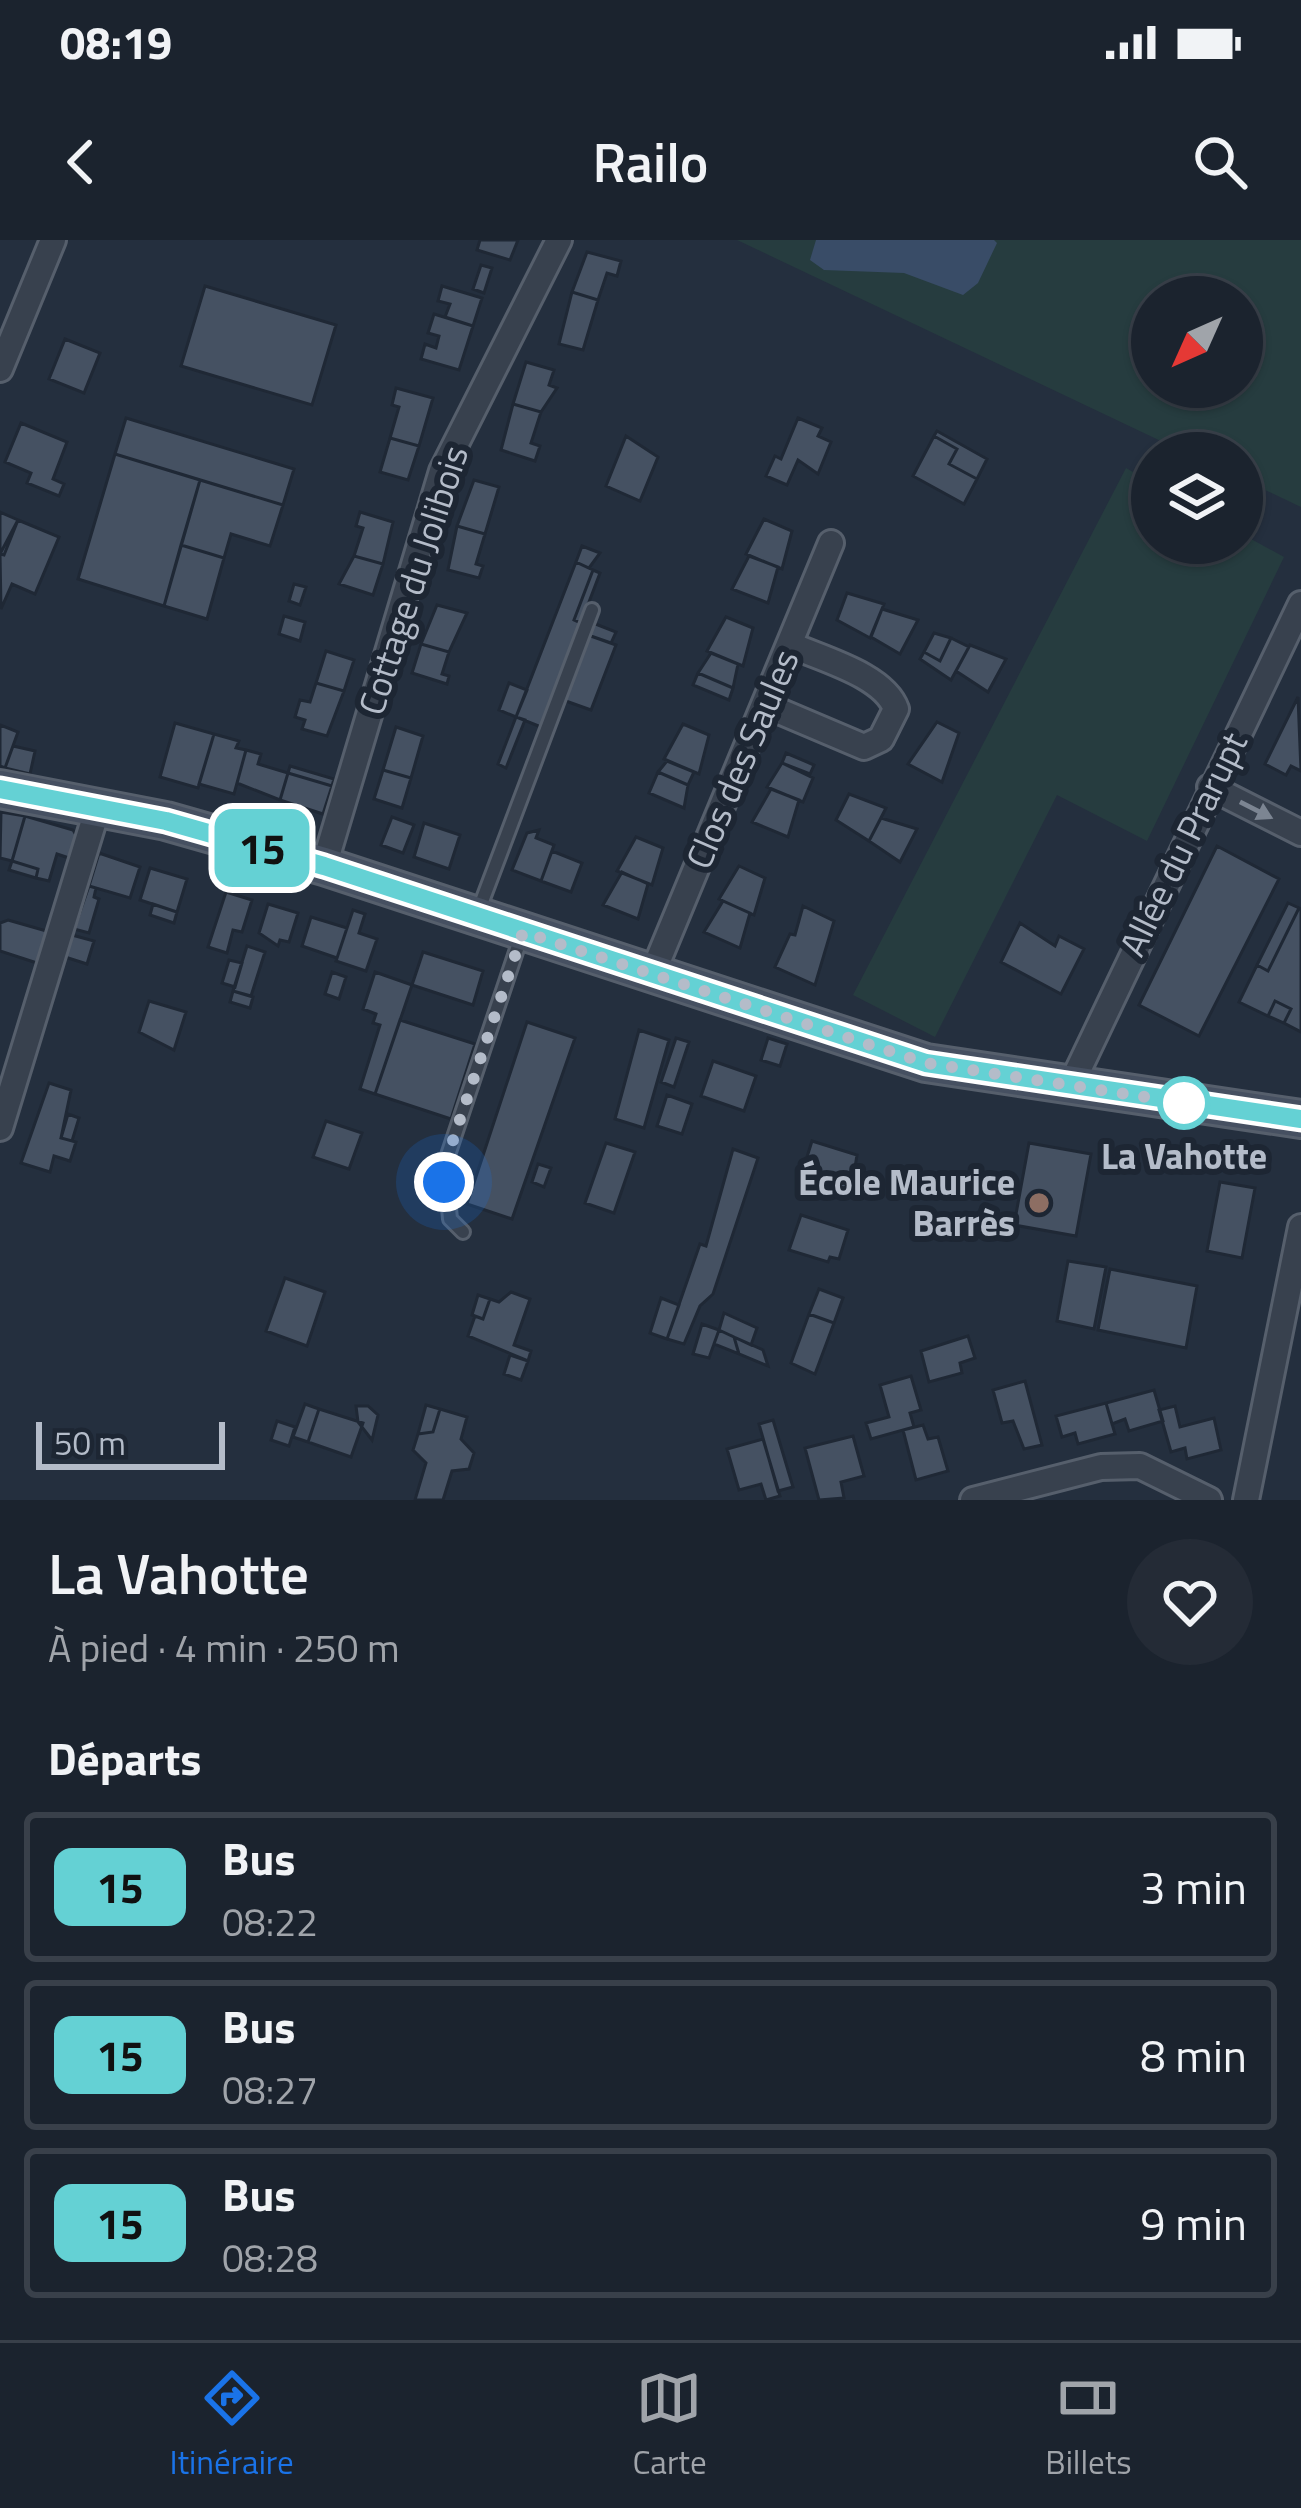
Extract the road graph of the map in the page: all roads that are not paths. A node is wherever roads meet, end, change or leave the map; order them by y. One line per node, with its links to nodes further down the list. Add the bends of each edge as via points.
1 (53, 240): 3 (street)
2 (560, 240): 13 (street, Cottage du Jolibois, via 442,471)
3 (0, 369)
4 (831, 544): 7 (street, Clos des Saules)
5 (1301, 604): 9 (street, Allée du Prarupt)
6 (592, 610): 14 (lane)
7 (791, 644): 8 (street, Clos des Saules); 8 (street, via 876,685 896,709 881,740 864,747)
8 (764, 704): 16 (street, Clos des Saules)
9 (1210, 787): 12 (street, one-way to 12); 17 (street, Allée du Prarupt)
10 (0, 789): 11 (main road)
11 (98, 807): 13 (main road); 19 (street)
12 (1301, 833)
13 (324, 866): 14 (main road)
14 (476, 916): 15 (main road)
15 (523, 932): 16 (main road); 21 (lane, via 445,1164 450,1219)
16 (652, 974): 17 (main road, via 926,1063)
17 (1070, 1087): 18 (main road)
18 (1301, 1119)
19 (0, 1128)
20 (1301, 1227): 24 (street)
21 (464, 1232)
22 (973, 1500): 23 (street, via 1101,1467 1140,1466)
23 (1209, 1500)
24 (1246, 1500)

